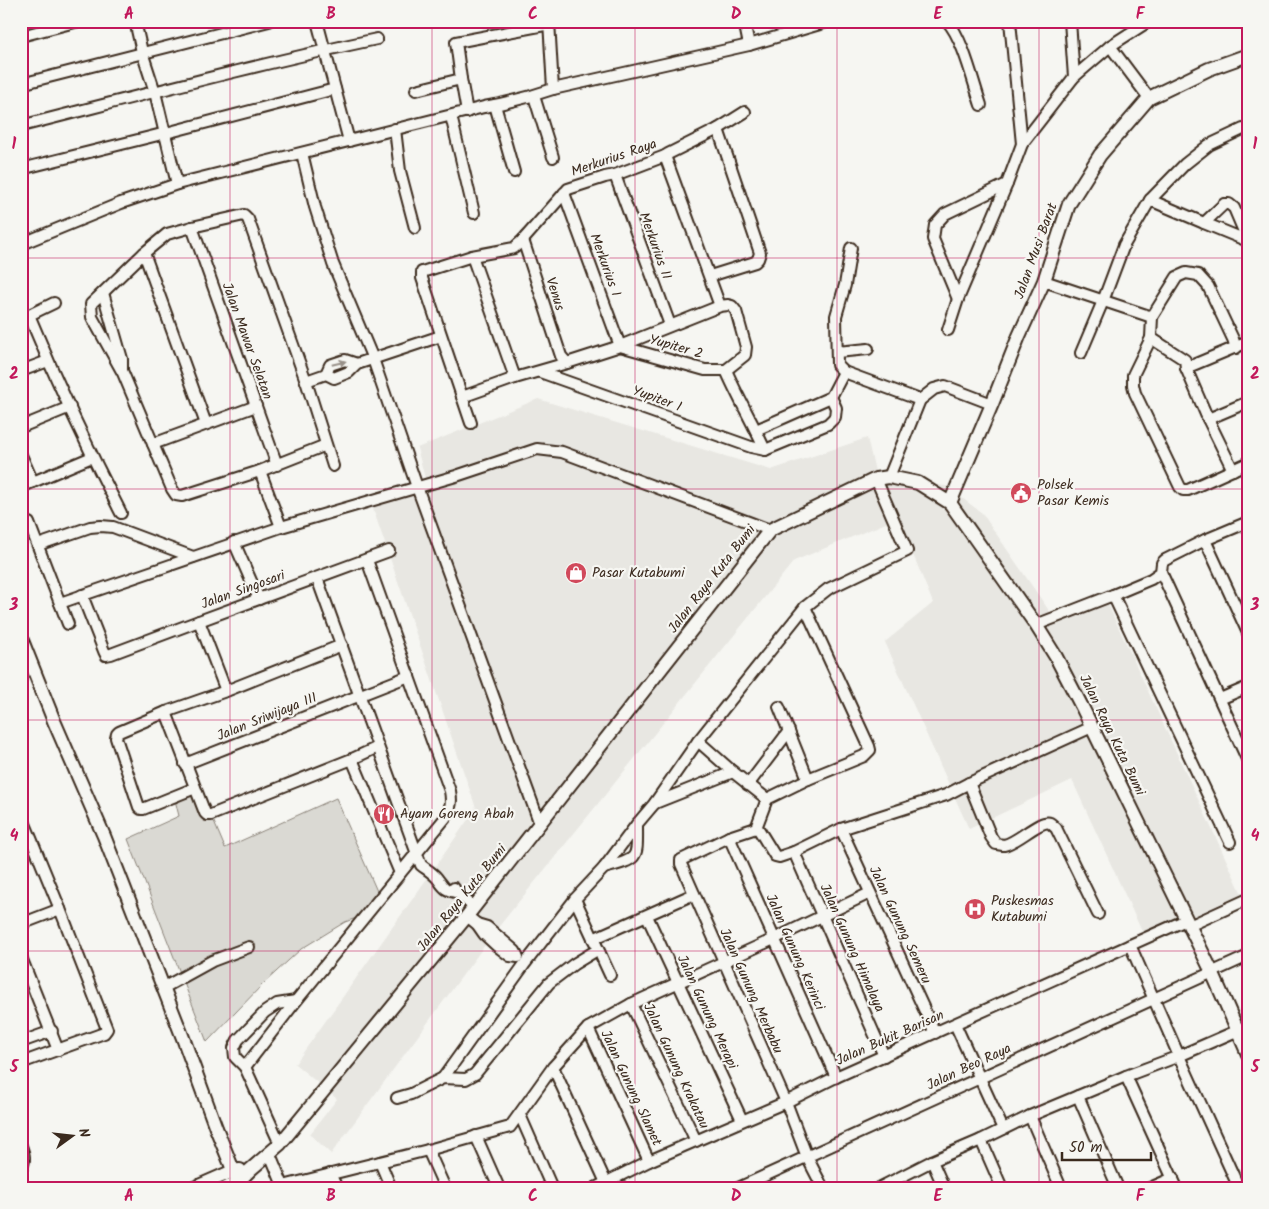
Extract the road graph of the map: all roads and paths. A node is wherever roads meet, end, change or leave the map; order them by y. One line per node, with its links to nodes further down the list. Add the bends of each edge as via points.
1 (79, 21): 12 (street)
2 (135, 21): 17 (street)
3 (269, 21): 17 (street)
4 (317, 21): 16 (street)
5 (744, 21): 14 (street)
6 (830, 21): 14 (street)
7 (947, 21): 29 (street, via 962,50)
8 (1010, 21): 39 (street)
9 (1070, 21): 19 (street)
10 (1148, 21): 15 (street)
11 (549, 23): 20 (street, via 456,42); 23 (street)
12 (21, 36)
13 (377, 39): 16 (street)
14 (749, 45): 23 (street)
15 (1110, 46): 19 (street); 27 (street)
16 (325, 50): 22 (street); 25 (street)
17 (142, 52): 21 (street); 25 (street)
18 (1248, 55): 27 (street, Jalan Musi Barat, via 1209,69)
19 (1074, 77): 39 (street)
20 (461, 79): 24 (street); 30 (street)
21 (21, 84)
22 (335, 89): 37 (street); 38 (street)
23 (552, 89): 26 (street)
24 (416, 90)
25 (155, 92): 33 (street); 37 (street)
26 (534, 96): 28 (street); 42 (street)
27 (1149, 98): 61 (street, Jalan Musi Barat, via 1100,155 1069,204)
28 (496, 105): 30 (street); 44 (street)
29 (981, 106)
30 (467, 112): 32 (street)
31 (745, 112): 35 (street, Merkurius Raya)
32 (451, 116): 34 (street); 50 (street)
33 (21, 126)
34 (394, 129): 38 (street); 53 (street, via 400,171)
35 (718, 129): 41 (street, Merkurius Raya); 60 (street, via 760,253 755,262)
36 (1244, 129): 49 (street, via 1209,145)
37 (166, 133): 43 (street); 46 (street)
38 (349, 141): 40 (street)
39 (1022, 144): 47 (street)
40 (302, 153): 46 (street); 79 (street, via 314,207 333,264)
41 (665, 156): 45 (street, Merkurius Raya); 60 (street)
42 (553, 157)
43 (21, 169)
44 (514, 172)
45 (615, 175): 48 (street, Merkurius Raya); 69 (street, Merkurius II)
46 (177, 184): 56 (street)
47 (1007, 184): 63 (street); 63 (street, via 945,214 935,225 933,239)
48 (564, 193): 55 (street, Merkurius Raya); 74 (street, Merkurius I)
49 (1150, 200): 51 (street); 64 (street, via 1124,244)
50 (474, 213)
51 (1204, 223)
52 (192, 227): 58 (street, via 167,234); 89 (street, via 244,215 248,219); 95 (street, Jalan Mawar Selatan)
53 (415, 228)
54 (21, 231): 56 (street)
55 (523, 240): 59 (street, Merkurius Raya, via 514,248); 80 (street, Venus)
56 (23, 243)
57 (851, 248): 77 (street, via 836,316)
58 (144, 254): 62 (street); 99 (street)
59 (472, 256): 71 (street, Merkurius Raya, via 422,272); 88 (street)
60 (710, 276): 66 (street)
61 (1044, 281): 64 (street); 94 (street, Jalan Musi Barat, via 1018,336)
62 (103, 293): 87 (street); 87 (street, via 91,304 92,317)
63 (958, 299): 70 (street)
64 (1102, 301): 68 (street); 78 (street)
65 (54, 303): 67 (street)
66 (720, 306): 69 (street); 83 (street, via 732,306 736,311 746,347 745,355)
67 (25, 317): 81 (street)
68 (1152, 317): 72 (street); 75 (street, via 1177,277 1186,273 1198,276 1208,286)
69 (670, 325): 74 (street)
70 (948, 330)
71 (441, 336): 79 (street); 90 (street)
72 (1151, 338): 82 (street, via 1185,360); 110 (street, via 1133,375 1133,385 1180,487 1188,490)
73 (1248, 342): 75 (street)
74 (620, 346): 80 (street); 83 (street, Yupiter 2, via 706,370)
75 (1236, 348): 82 (street)
76 (868, 349): 77 (street)
77 (837, 352): 86 (street, via 837,365)
78 (1081, 353)
79 (373, 359): 89 (street, via 356,364 345,360 330,365 326,374); 115 (street)
80 (564, 360): 85 (street)
81 (48, 361): 84 (street); 96 (street)
82 (1186, 368): 97 (street)
83 (726, 370): 101 (street)
84 (21, 372)
85 (540, 372): 88 (street); 104 (street, Yupiter 1)
86 (844, 372): 91 (street); 92 (street)
87 (123, 373): 102 (street)
88 (515, 378): 90 (street)
89 (306, 381): 103 (street)
90 (462, 397): 98 (street)
91 (831, 398): 101 (street); 104 (street, via 836,417 828,424)
92 (920, 400): 94 (street, via 934,389 945,386); 112 (street)
93 (1248, 402): 97 (street)
94 (992, 404): 116 (street, Jalan Musi Barat)
95 (256, 406): 99 (street); 108 (street, Jalan Mawar Selatan)
96 (70, 407): 100 (street); 106 (street)
97 (1208, 419): 110 (street)
98 (471, 423)
99 (206, 424): 102 (street)
100 (21, 427)
101 (756, 430): 104 (street)
102 (153, 444): 111 (street, via 176,495 182,496)
103 (326, 446): 108 (street); 109 (street)
104 (765, 450)
105 (21, 455): 113 (street)
106 (92, 457): 113 (street); 117 (street)
107 (1248, 462): 110 (street)
108 (277, 465): 111 (street)
109 (333, 466)
110 (1233, 470)
111 (260, 471): 120 (street)
112 (883, 478): 116 (street, Jalan Raya Kuta Bumi, via 918,483); 121 (street, Jalan Raya Kuta Bumi); 134 (street, via 907,551 828,589)
113 (33, 482): 114 (street)
114 (21, 487)
115 (417, 487): 120 (street); 121 (street, via 537,450 562,452); 163 (street)
116 (950, 503): 137 (street, Jalan Raya Kuta Bumi)
117 (122, 513)
118 (1248, 522): 122 (street)
119 (29, 523): 124 (street)
120 (281, 527): 123 (street)
121 (770, 530): 163 (street, Jalan Raya Kuta Bumi)
122 (1205, 540): 128 (street, via 1166,560 1162,563); 138 (street)
123 (234, 542): 126 (street); 132 (street)
124 (38, 545): 126 (street, via 101,526 113,527); 133 (street)
125 (390, 552): 127 (street, Jalan Singosari)
126 (193, 557): 130 (street)
127 (367, 560): 129 (street, Jalan Singosari); 141 (street)
128 (1161, 572): 131 (street); 145 (street)
129 (317, 578): 132 (street, Jalan Singosari); 140 (street)
130 (82, 595): 133 (street); 135 (street, Jalan Singosari, via 106,655)
131 (1113, 595): 137 (street); 168 (street)
132 (259, 599): 135 (street, Jalan Singosari)
133 (60, 603): 136 (street)
134 (805, 607): 150 (street); 156 (street, via 870,750 864,756)
135 (199, 621): 143 (street)
136 (68, 624)
137 (1036, 625): 148 (street, Jalan Raya Kuta Bumi)
138 (1248, 633)
139 (21, 638): 196 (street)
140 (342, 646): 143 (street); 144 (street)
141 (409, 676): 144 (street, Jalan Sriwijaya III); 169 (street, via 452,801 446,817)
142 (1248, 687): 145 (street)
143 (226, 691): 147 (street)
144 (359, 695): 151 (street); 154 (street, Jalan Sriwijaya III)
145 (1220, 699): 153 (street)
146 (779, 707): 149 (street)
147 (166, 712): 154 (street); 159 (street, via 117,734 139,807 143,809)
148 (1092, 728): 157 (street); 182 (street, Jalan Raya Kuta Bumi)
149 (789, 731): 156 (street); 158 (street)
150 (698, 741): 155 (street); 161 (street)
151 (378, 747): 152 (street); 169 (street)
152 (352, 759): 159 (street, via 211,815 205,813); 172 (street)
153 (1248, 761)
154 (185, 764): 159 (street)
155 (733, 772): 158 (street); 161 (street)
156 (808, 779): 160 (street)
157 (969, 783): 166 (street, via 946,795); 178 (street, via 996,844 1013,842 1046,822 1056,828)
158 (748, 785): 160 (street)
159 (195, 788)
160 (767, 799): 165 (street)
161 (654, 804): 164 (street)
162 (21, 814): 177 (street)
163 (540, 824): 179 (street, Jalan Raya Kuta Bumi)
164 (637, 824): 171 (street); 171 (street, via 637,852 633,858)
165 (756, 828): 167 (street); 170 (street, via 775,856)
166 (841, 829): 170 (street); 174 (street, Jalan Gunung Semeru)
167 (729, 837): 173 (street, Jalan Gunung Merbabu, via 681,860); 185 (street, Jalan Gunung Kerinci)
168 (1230, 842)
169 (416, 852): 172 (street); 179 (street, via 421,865 440,884 456,892)
170 (794, 852): 181 (street, Jalan Gunung Himalaya)
171 (604, 868): 175 (street)
172 (400, 873): 198 (street)
173 (694, 892): 180 (street); 192 (street, Jalan Gunung Merbabu)
174 (870, 893): 181 (street); 204 (street, Jalan Gunung Semeru)
175 (575, 899): 184 (street); 191 (street)
176 (1247, 901): 182 (street, Jalan Bukit Barisan)
177 (60, 908): 183 (street); 206 (street, via 107,1029)
178 (1098, 914)
179 (473, 916): 191 (street); 227 (street, Jalan Raya Kuta Bumi)
180 (647, 916): 184 (street); 195 (street, Jalan Gunung Merapi)
181 (822, 916): 185 (street); 208 (street, Jalan Gunung Himalaya)
182 (1187, 923): 186 (street, Jalan Bukit Barisan); 193 (street, Jalan Raya Kuta Bumi)
183 (21, 924)
184 (593, 939): 188 (street)
185 (774, 940): 192 (street); 214 (street, Jalan Gunung Kerinci)
186 (1130, 945): 197 (street); 200 (street, Jalan Bukit Barisan)
187 (249, 947): 196 (street, via 212,961)
188 (598, 950): 194 (street); 215 (street, via 549,982 474,1074 466,1079)
189 (21, 956): 203 (street)
190 (1248, 956): 193 (street, Jalan Beo Raya)
191 (521, 961): 215 (street)
192 (723, 962): 195 (street); 219 (street, Jalan Gunung Merbabu)
193 (1212, 972): 197 (street, Jalan Beo Raya); 202 (street, Jalan Raya Kuta Bumi)
194 (610, 975)
195 (678, 982): 199 (street); 222 (street, Jalan Gunung Merapi)
196 (163, 988): 238 (street)
197 (1154, 999): 209 (street); 216 (street, Jalan Beo Raya)
198 (296, 1001): 211 (street); 211 (street, via 276,1004 238,1040 234,1048 235,1057)
199 (631, 1004): 201 (street); 226 (street, Jalan Gunung Krakatau)
200 (955, 1024): 204 (street, Jalan Bukit Barisan); 216 (street)
201 (588, 1028): 212 (street); 232 (street, Jalan Gunung Slamet)
202 (1242, 1028): 207 (street, Jalan Raya Kuta Bumi); 209 (street)
203 (52, 1031): 205 (street); 206 (street)
204 (935, 1033): 208 (street, Jalan Bukit Barisan)
205 (21, 1042)
206 (58, 1050): 210 (street)
207 (1248, 1054)
208 (884, 1056): 214 (street, Jalan Bukit Barisan)
209 (1178, 1056): 213 (street); 240 (street)
210 (21, 1063)
211 (244, 1067): 227 (street)
212 (553, 1068): 220 (street); 239 (street)
213 (1126, 1076): 217 (street); 237 (street)
214 (836, 1077): 219 (street, Jalan Bukit Barisan)
215 (443, 1078): 218 (street)
216 (980, 1078): 223 (street); 231 (street, Jalan Beo Raya)
217 (1078, 1096): 221 (street); 256 (street)
218 (397, 1098)
219 (786, 1102): 222 (street, Jalan Bukit Barisan); 231 (street, Jalan Gunung Merbabu)
220 (520, 1115): 224 (street, via 510,1127); 249 (street)
221 (1030, 1116): 223 (street); 255 (street)
222 (742, 1120): 226 (street, Jalan Bukit Barisan)
223 (1003, 1129): 225 (street)
224 (476, 1136): 229 (street); 248 (street)
225 (981, 1140): 233 (street); 254 (street)
226 (696, 1141): 232 (street, Jalan Bukit Barisan)
227 (280, 1144): 230 (street, Jalan Raya Kuta Bumi)
228 (21, 1146): 235 (street, via 25,1157)
229 (428, 1150): 234 (street); 247 (street)
230 (270, 1154): 238 (street, Jalan Raya Kuta Bumi); 241 (street)
231 (807, 1157): 251 (street, Jalan Beo Raya); 252 (street, Jalan Gunung Merbabu)
232 (649, 1161): 239 (street, Jalan Bukit Barisan)
233 (932, 1161): 242 (street); 253 (street)
234 (380, 1162): 236 (street); 246 (street)
235 (22, 1165)
236 (330, 1174): 241 (street); 245 (street)
237 (1173, 1178): 257 (street); 258 (street)
238 (237, 1180): 243 (street); 244 (street)
239 (608, 1185): 250 (street, Jalan Bukit Barisan)
240 (1240, 1186)
241 (283, 1187)
242 (885, 1187)
243 (194, 1188)
244 (226, 1188)
245 (337, 1188)
246 (391, 1188)
247 (445, 1188)
248 (499, 1188)
249 (552, 1188)
250 (595, 1188)
251 (738, 1188)
252 (824, 1188)
253 (944, 1188)
254 (1002, 1188)
255 (1061, 1188)
256 (1118, 1188)
257 (1150, 1188)
258 (1177, 1188)

